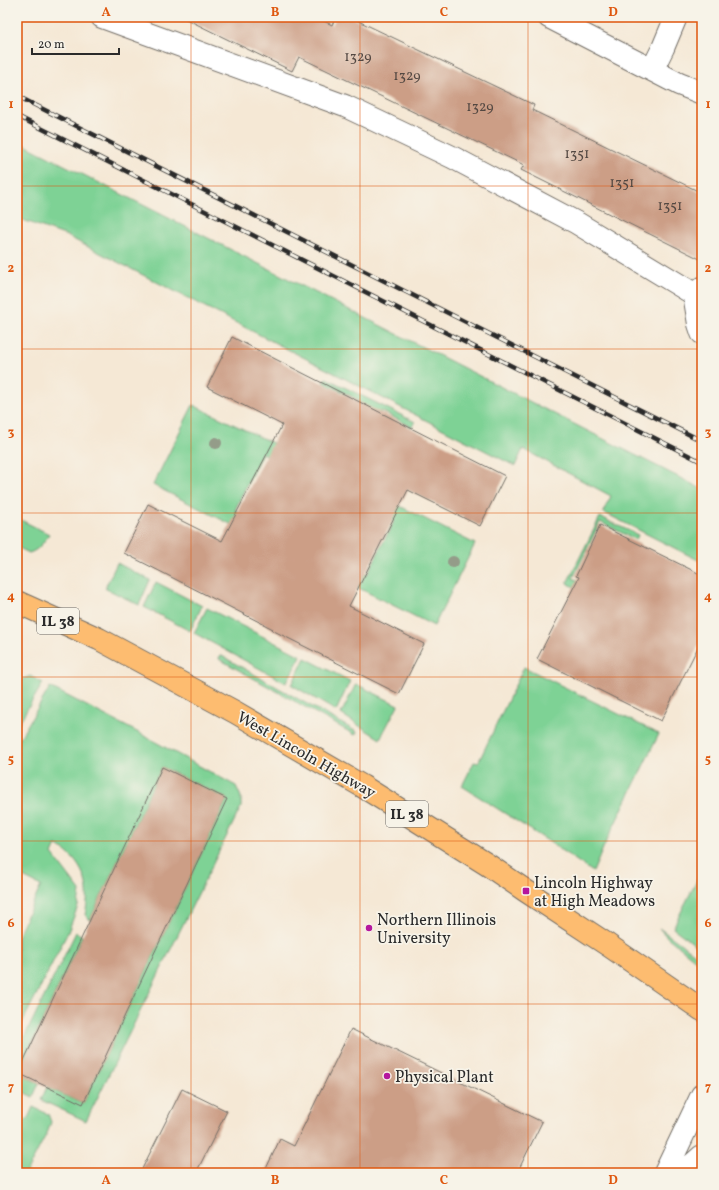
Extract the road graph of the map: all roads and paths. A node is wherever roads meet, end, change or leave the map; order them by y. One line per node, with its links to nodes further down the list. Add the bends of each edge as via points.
1 (102, 17): 6 (street, via 345,106 452,157)
2 (549, 17): 4 (street)
3 (676, 17): 4 (street)
4 (652, 70): 5 (street)
5 (702, 93)
6 (698, 291): 7 (street, via 699,324)
7 (702, 333)
8 (17, 602): 9 (main road, West Lincoln Highway / IL 38, via 98,639 235,712 362,786 488,865)
9 (702, 1010)
10 (702, 1095): 12 (street)
11 (702, 1156): 13 (street)
12 (665, 1173)
13 (683, 1173)

